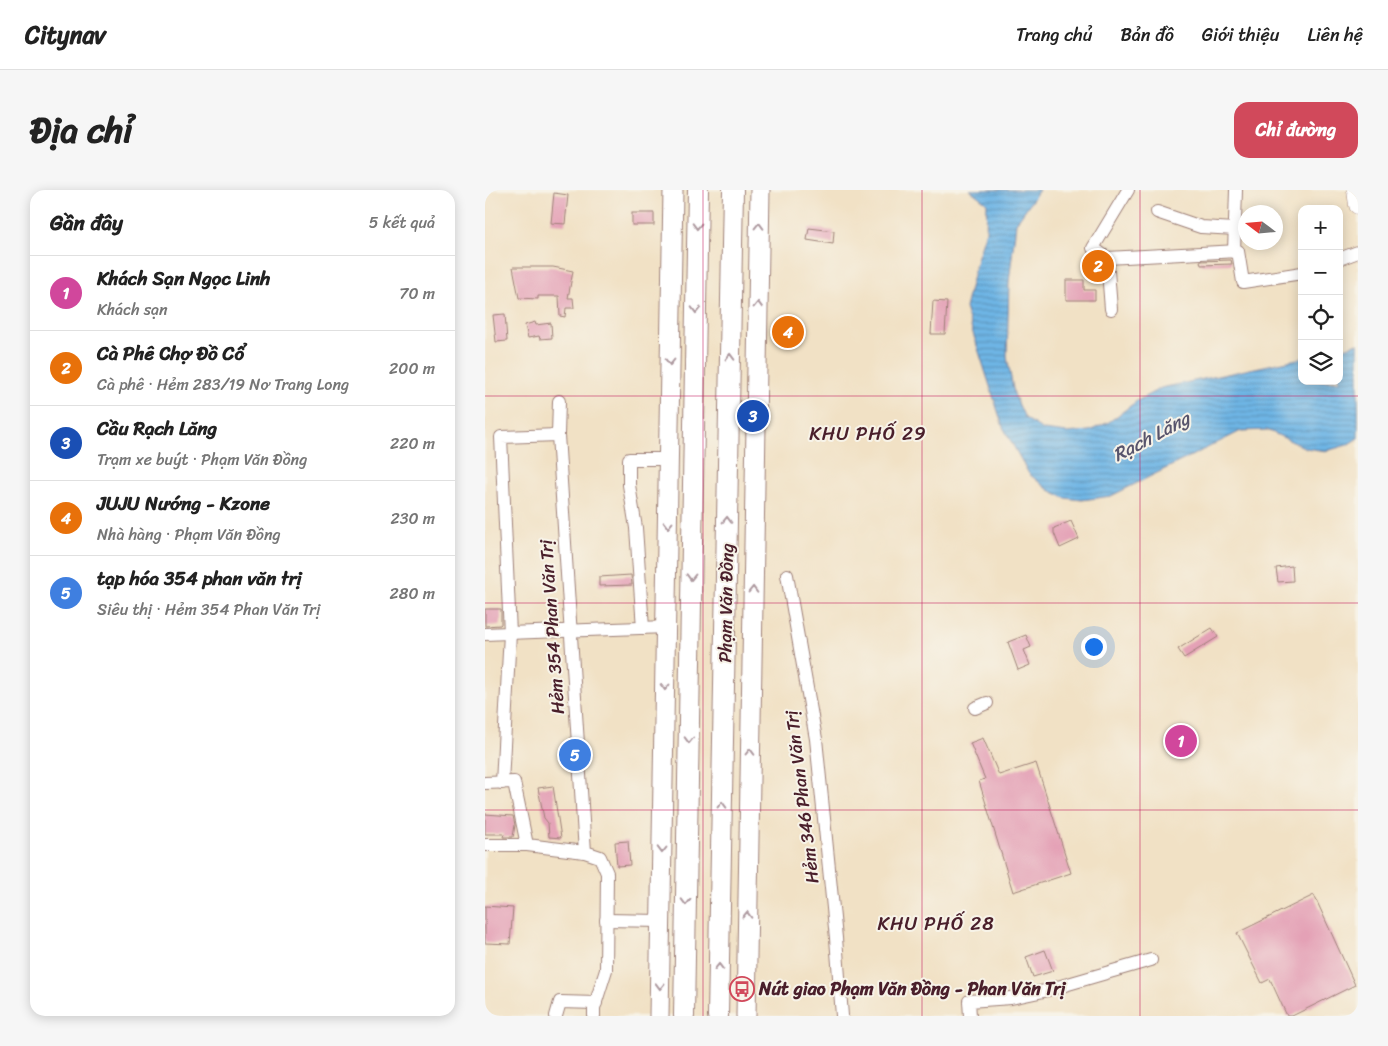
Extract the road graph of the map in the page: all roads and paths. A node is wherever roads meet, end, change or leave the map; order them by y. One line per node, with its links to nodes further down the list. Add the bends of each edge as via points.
1 (673, 190): 19 (main road, one-way to 19)
2 (698, 190): 20 (highway, Phạm Văn Đồng, one-way to 20)
3 (733, 190): 41 (highway, Phạm Văn Đồng, one-way to 3)
4 (760, 190): 42 (main road, Phạm Văn Đồng, one-way to 4)
5 (1128, 190): 13 (street, via 1093,248)
6 (1236, 190): 10 (street)
7 (1356, 190): 8 (main road)
8 (1358, 206)
9 (1157, 212): 10 (street, via 1201,227)
10 (1235, 229): 11 (street)
11 (1234, 252): 13 (street); 15 (street, via 1238,251 1243,282)
12 (1358, 252): 14 (street)
13 (1107, 258): 16 (street)
14 (1343, 258)
15 (1298, 274)
16 (1111, 309)
17 (559, 401): 18 (street, Hẻm 354 Phan Văn Trị)
18 (557, 435): 24 (street, Hẻm 354 Phan Văn Trị); 25 (street, via 501,437)
19 (669, 459): 20 (main road); 22 (main road, one-way to 22); 23 (street, via 629,459)
20 (693, 462): 34 (highway, Phạm Văn Đồng, one-way to 34)
21 (787, 575): 43 (street, Hẻm 346 Phan Văn Trị, via 815,739)
22 (666, 627): 23 (street); 33 (main road, one-way to 33)
23 (643, 628): 24 (street)
24 (569, 631): 25 (street); 31 (street, Hẻm 354 Phan Văn Trị)
25 (510, 633): 26 (street); 28 (street)
26 (485, 634)
27 (485, 783): 28 (street)
28 (503, 783): 30 (street, via 514,782)
29 (485, 845): 30 (street)
30 (527, 845): 31 (street)
31 (585, 852): 32 (street, via 600,857 607,873)
32 (607, 920): 33 (street); 37 (street, via 606,970)
33 (661, 921): 35 (main road)
34 (685, 958): 35 (main road); 40 (highway, Phạm Văn Đồng)
35 (660, 959): 39 (main road, one-way to 39)
36 (1151, 960): 44 (street, via 1044,991 1011,998 969,1001)
37 (595, 1010): 38 (street, via 560,1002)
38 (557, 1016)
39 (659, 1016)
40 (684, 1016)
41 (719, 1016)
42 (745, 1016)
43 (841, 1016)
44 (970, 1016)

